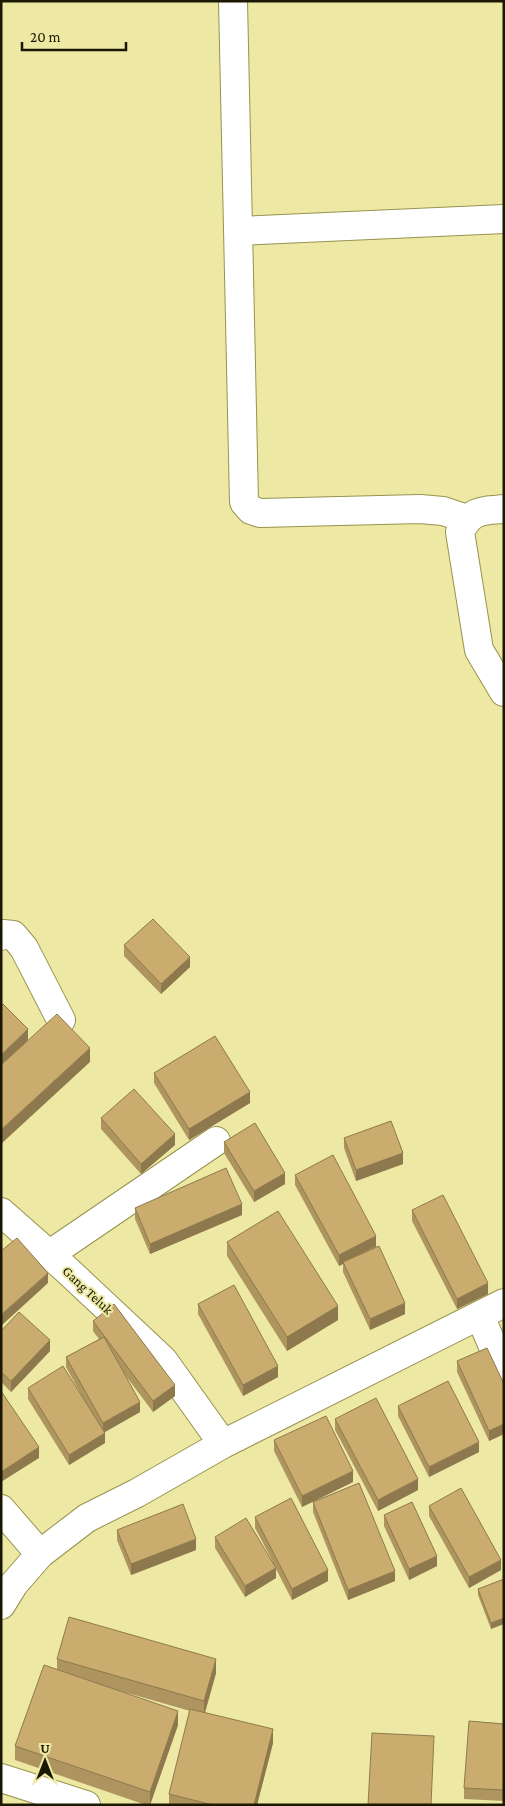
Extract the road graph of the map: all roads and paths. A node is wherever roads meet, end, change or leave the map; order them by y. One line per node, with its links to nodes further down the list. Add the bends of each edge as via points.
1 (234, 1): 3 (street)
2 (504, 219): 3 (street)
3 (238, 231): 5 (street, via 244,502 251,510 260,513 420,508 443,511)
4 (504, 508): 5 (street, via 476,512)
5 (467, 520): 6 (street, via 460,532 479,650)
6 (504, 692)
7 (1, 936): 8 (street, via 12,935 24,948)
8 (61, 1020)
9 (216, 1141): 11 (street)
10 (1, 1212): 11 (street, Gang Teluk)
11 (50, 1254): 15 (street, Gang Teluk, via 162,1360)
12 (504, 1303): 13 (street)
13 (480, 1316): 14 (street); 15 (street)
14 (504, 1372)
15 (223, 1444): 17 (street, via 87,1518)
16 (1, 1509): 17 (street)
17 (40, 1554): 18 (street)
18 (1, 1605)
19 (1, 1778): 20 (street)
20 (86, 1805)

